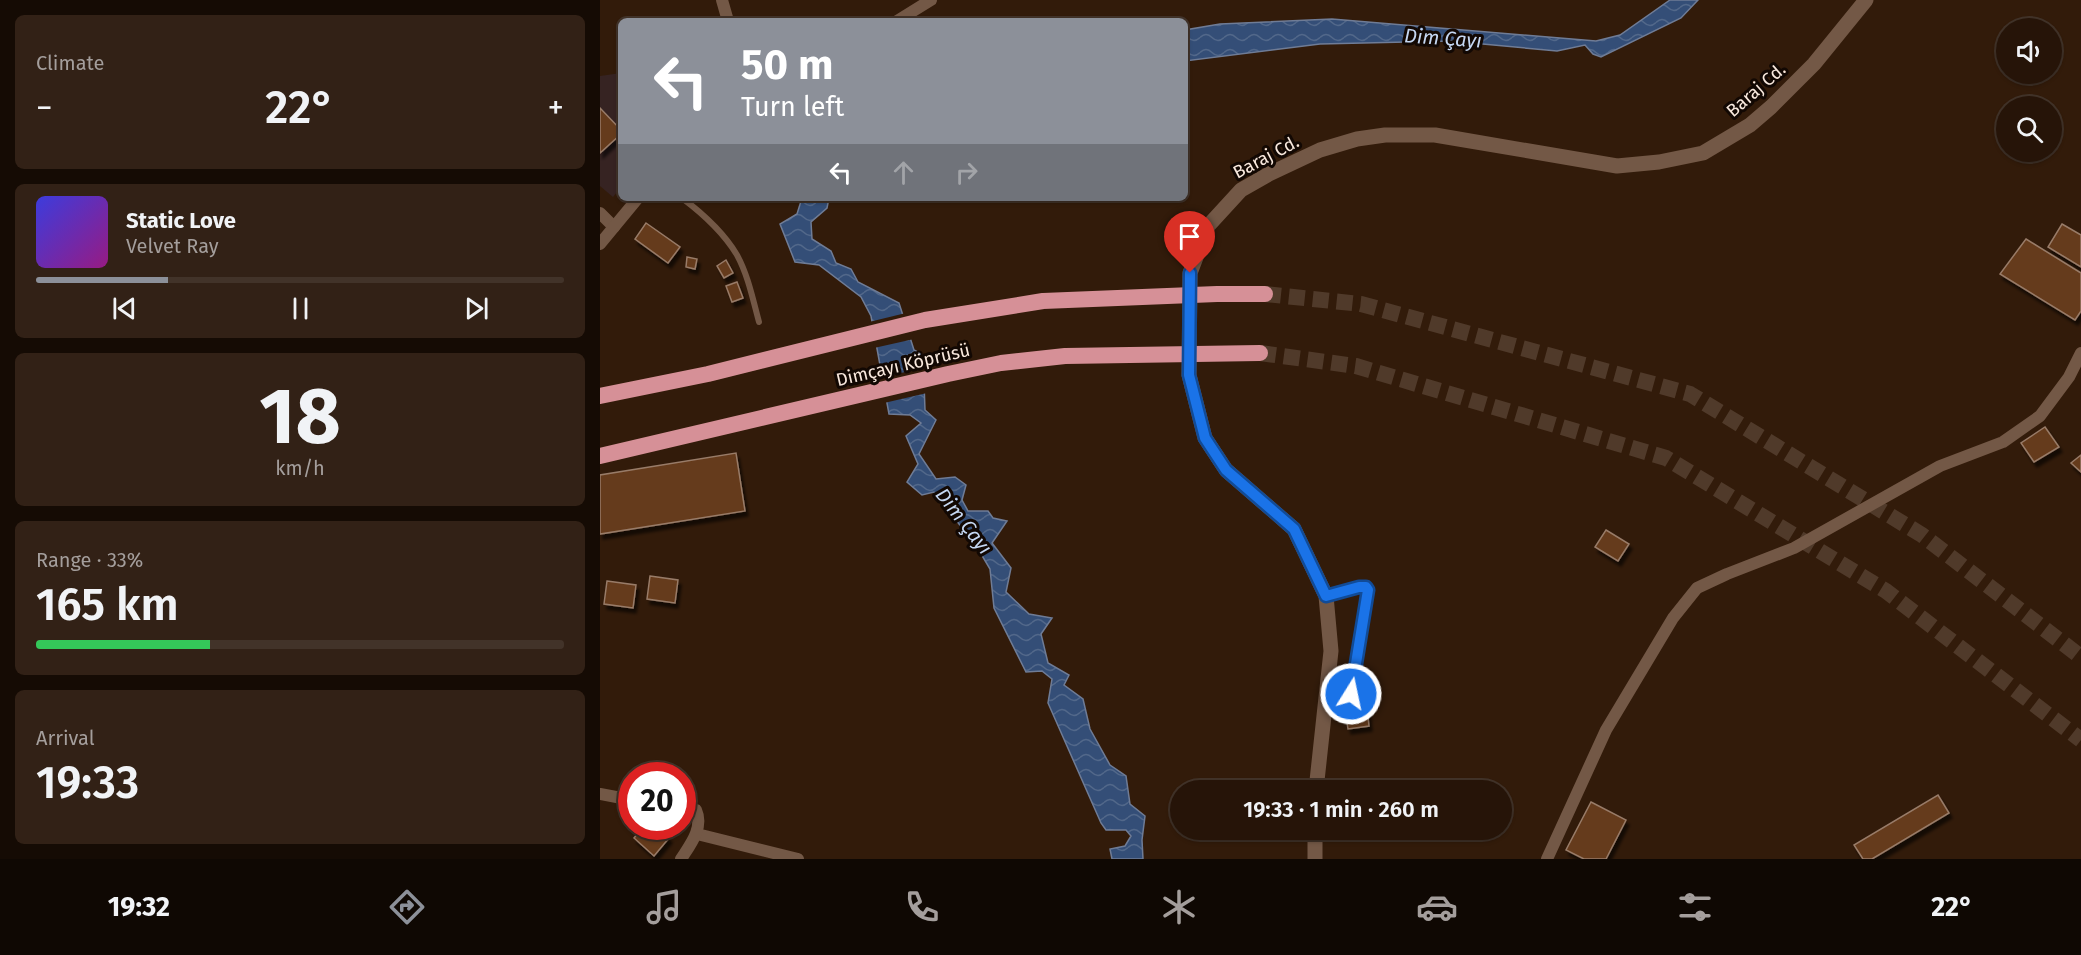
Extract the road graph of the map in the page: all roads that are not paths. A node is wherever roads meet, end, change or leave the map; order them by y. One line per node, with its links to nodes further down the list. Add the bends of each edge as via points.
1 (722, 0): 4 (street)
2 (931, 0): 5 (street)
3 (1866, 0): 17 (street, Baraj Cd., via 1814,64 1771,107 1750,125 1703,153 1617,166 1435,135 1357,139 1320,150 1241,190 1208,226 1190,273 1189,375 1205,438 1226,470 1294,529)
4 (727, 18)
5 (902, 18)
6 (636, 201): 9 (street)
7 (686, 201): 12 (lane, via 737,256)
8 (600, 213): 9 (street)
9 (614, 227): 10 (street)
10 (600, 244)
11 (1265, 294): 15 (highway, Dimçayı Köprüsü, via 1043,301 935,318 708,374)
12 (759, 322)
13 (1260, 353): 16 (highway, Dimçayı Köprüsü, via 1065,356 1001,363)
14 (2081, 353): 28 (street, via 2069,377 2040,416 2002,442 1940,466 1794,548 1697,588 1673,618 1606,730)
15 (600, 396)
16 (600, 456)
17 (1326, 596): 18 (lane, via 1359,587 1368,590); 19 (street, Baraj Cd., via 1331,651)
18 (1351, 694)
19 (1317, 780)
20 (600, 794): 21 (street)
21 (618, 797)
22 (696, 810): 23 (street)
23 (697, 834): 25 (street); 26 (street)
24 (1315, 840): 27 (street)
25 (681, 859)
26 (798, 859)
27 (1315, 859)
28 (1547, 859)

